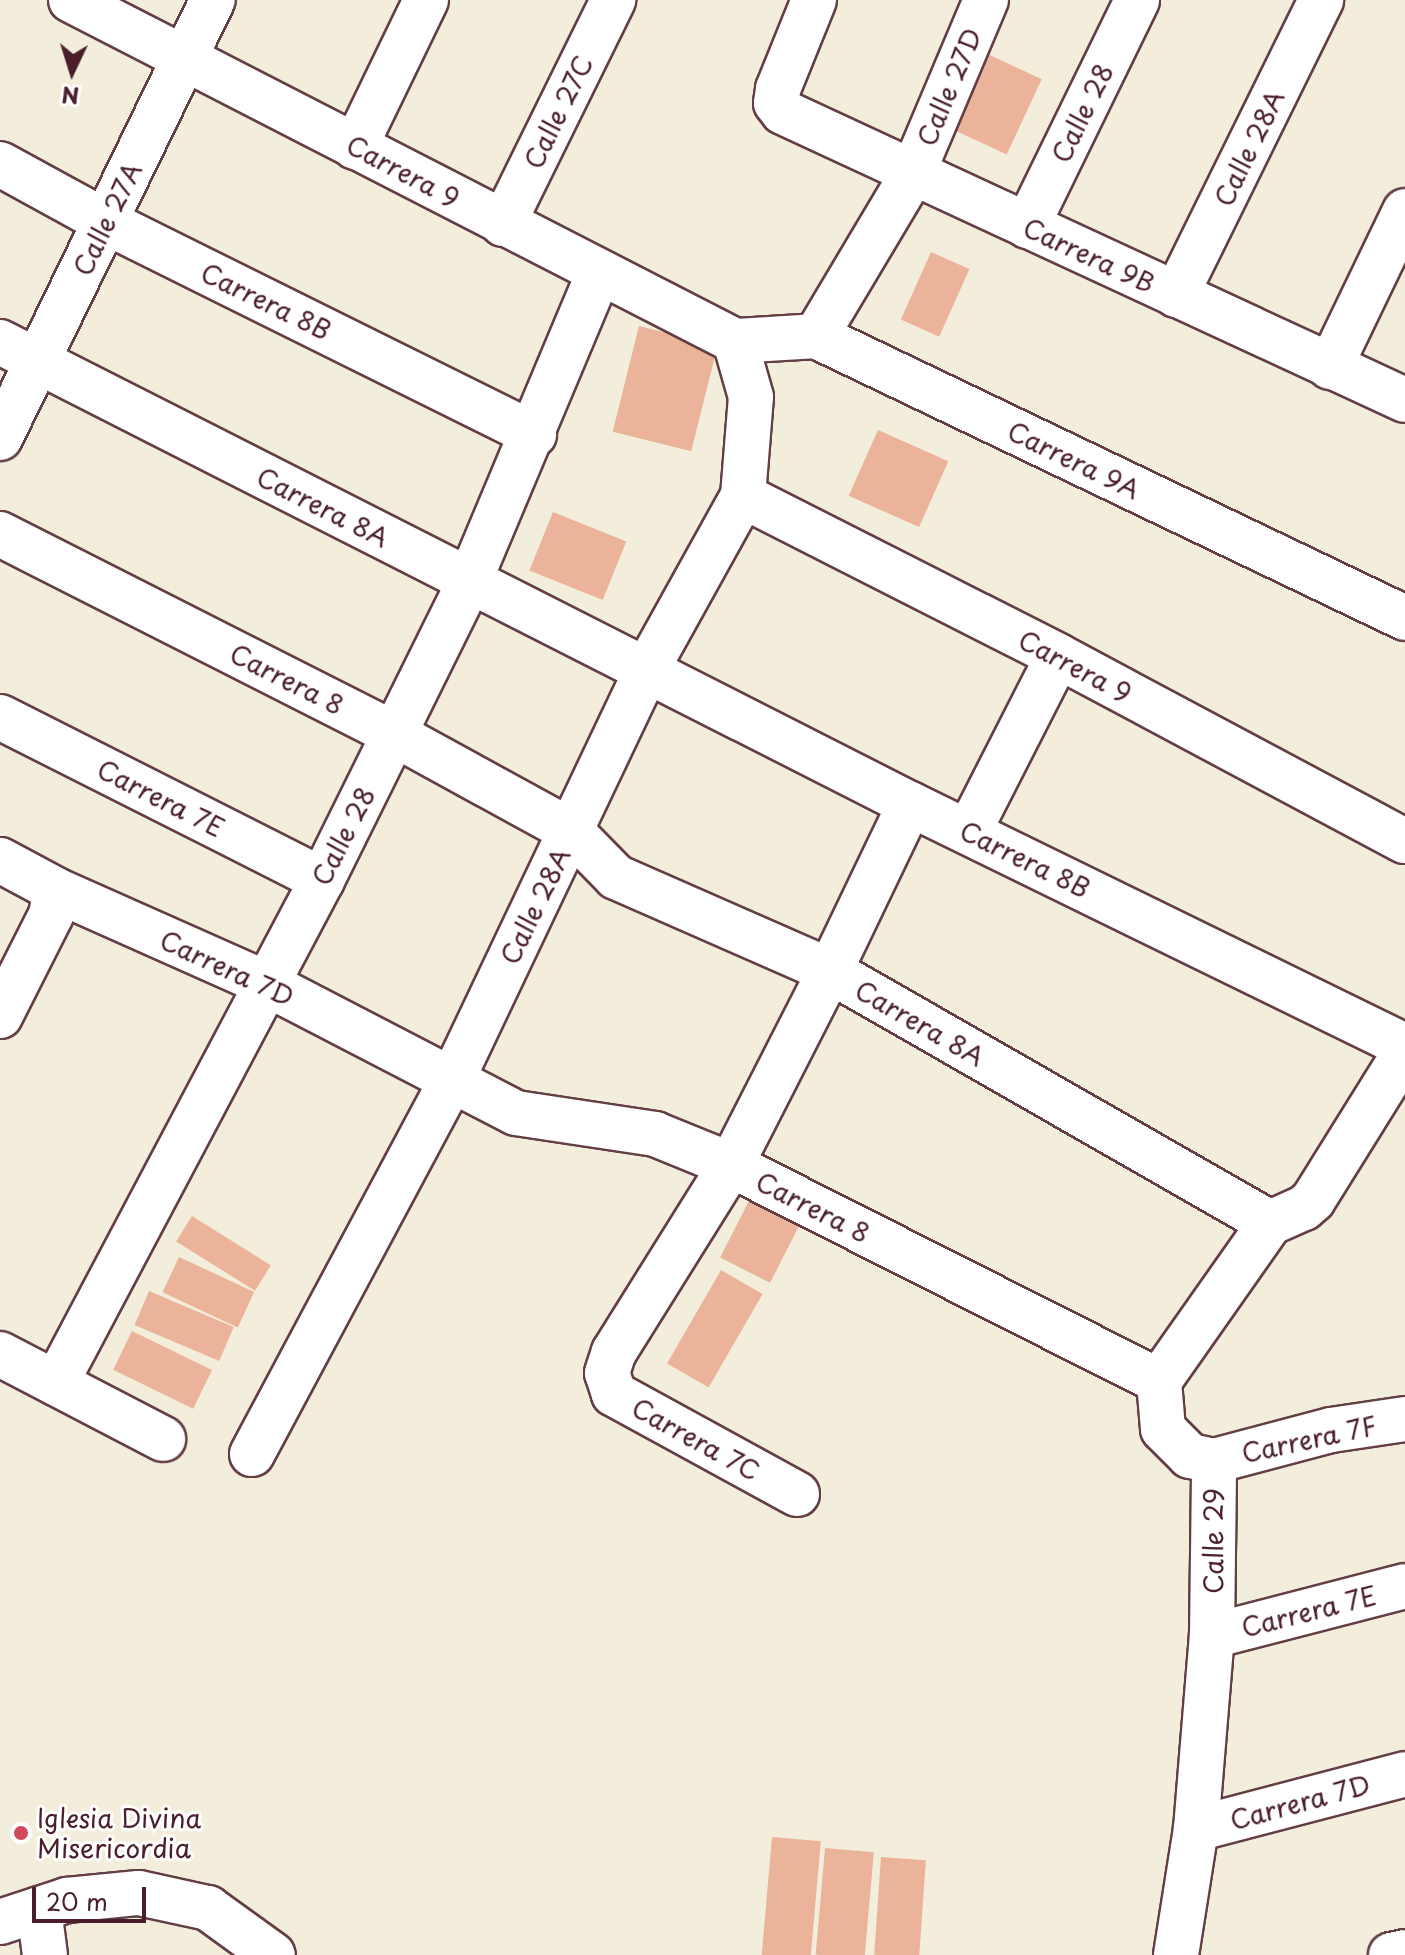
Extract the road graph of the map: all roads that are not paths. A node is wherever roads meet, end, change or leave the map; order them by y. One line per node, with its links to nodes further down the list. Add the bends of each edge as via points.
1 (71, 0): 9 (street, Carrera 9)
2 (213, 0): 9 (street, Calle 27A)
3 (426, 0): 10 (street)
4 (613, 0): 15 (street, Calle 27C)
5 (814, 0): 12 (street, Carrera 9B, via 776,103 783,112)
6 (986, 0): 12 (street, Calle 27D)
7 (1137, 0): 16 (street, Calle 28)
8 (1321, 0): 18 (street, Calle 28A)
9 (185, 58): 10 (street, Carrera 9); 14 (street, Calle 27A)
10 (355, 147): 15 (street, Carrera 9)
11 (0, 164): 14 (street, Carrera 8B)
12 (912, 175): 16 (street, Carrera 9B); 19 (street)
13 (1405, 211): 23 (street)
14 (106, 222): 22 (street, Calle 27A); 25 (street, Carrera 8B)
15 (503, 224): 17 (street, Carrera 9)
16 (1027, 226): 18 (street, Carrera 9B)
17 (599, 273): 20 (street, Carrera 9); 25 (street, Calle 28)
18 (1176, 295): 23 (street, Carrera 9B)
19 (816, 336): 20 (street, Carrera 9A); 30 (street, Carrera 9A)
20 (735, 341): 27 (street, Calle 28A, via 751,397)
21 (0, 342): 22 (street, Carrera 8A)
22 (38, 361): 26 (street, Calle 27A); 29 (street, Carrera 8A)
23 (1330, 367): 24 (street, Carrera 9B)
24 (1405, 400)
25 (534, 434): 29 (street, Calle 28)
26 (0, 438)
27 (743, 496): 31 (street, Carrera 9); 32 (street, Calle 28A)
28 (0, 534): 34 (street, Carrera 8)
29 (469, 582): 32 (street, Carrera 8A); 34 (street, Calle 28)
30 (1405, 618)
31 (1058, 656): 37 (street); 38 (street, Carrera 9)
32 (647, 669): 35 (street, Carrera 8B); 36 (street, Calle 28A)
33 (0, 717): 40 (street, Carrera 7E)
34 (394, 734): 36 (street, Carrera 8); 40 (street, Calle 28)
35 (910, 804): 37 (street, Carrera 8B); 42 (street)
36 (571, 831): 42 (street, Carrera 8A, via 616,877); 46 (street, Calle 28A)
37 (969, 831): 45 (street, Carrera 8B)
38 (1405, 841)
39 (0, 860): 41 (street, Carrera 7D)
40 (322, 880): 43 (street, Calle 28)
41 (56, 890): 43 (street, Carrera 7D); 44 (street, via 51,915)
42 (830, 971): 47 (street); 48 (street, Carrera 8A)
43 (267, 984): 46 (street, Carrera 7D); 51 (street, Calle 28)
44 (0, 1016)
45 (1405, 1049): 48 (street, via 1313,1200)
46 (453, 1078): 47 (street, Carrera 8, via 516,1113 655,1134); 54 (street, Calle 28A)
47 (731, 1165): 50 (street, Carrera 8); 56 (street, Carrera 7C, via 614,1352 607,1373 614,1394)
48 (1270, 1223): 50 (street)
49 (0, 1354): 51 (street)
50 (1159, 1381): 55 (street, Calle 29, via 1163,1429 1190,1456)
51 (56, 1383): 53 (street)
52 (1404, 1422): 55 (street, Carrera 7F, via 1331,1430)
53 (163, 1439)
54 (252, 1454)
55 (1214, 1461): 58 (street, Calle 29)
56 (797, 1494)
57 (1405, 1586): 58 (street, Carrera 7E)
58 (1212, 1636): 60 (street, Calle 29)
59 (1405, 1774): 60 (street, Carrera 7D)
60 (1196, 1829): 65 (street, Calle 29)
61 (19, 1916): 63 (street); 64 (street, via 67,1900 139,1893 208,1908)
62 (1405, 1952): 66 (street)
63 (45, 1955)
64 (273, 1955)
65 (1176, 1955)
66 (1391, 1955)

